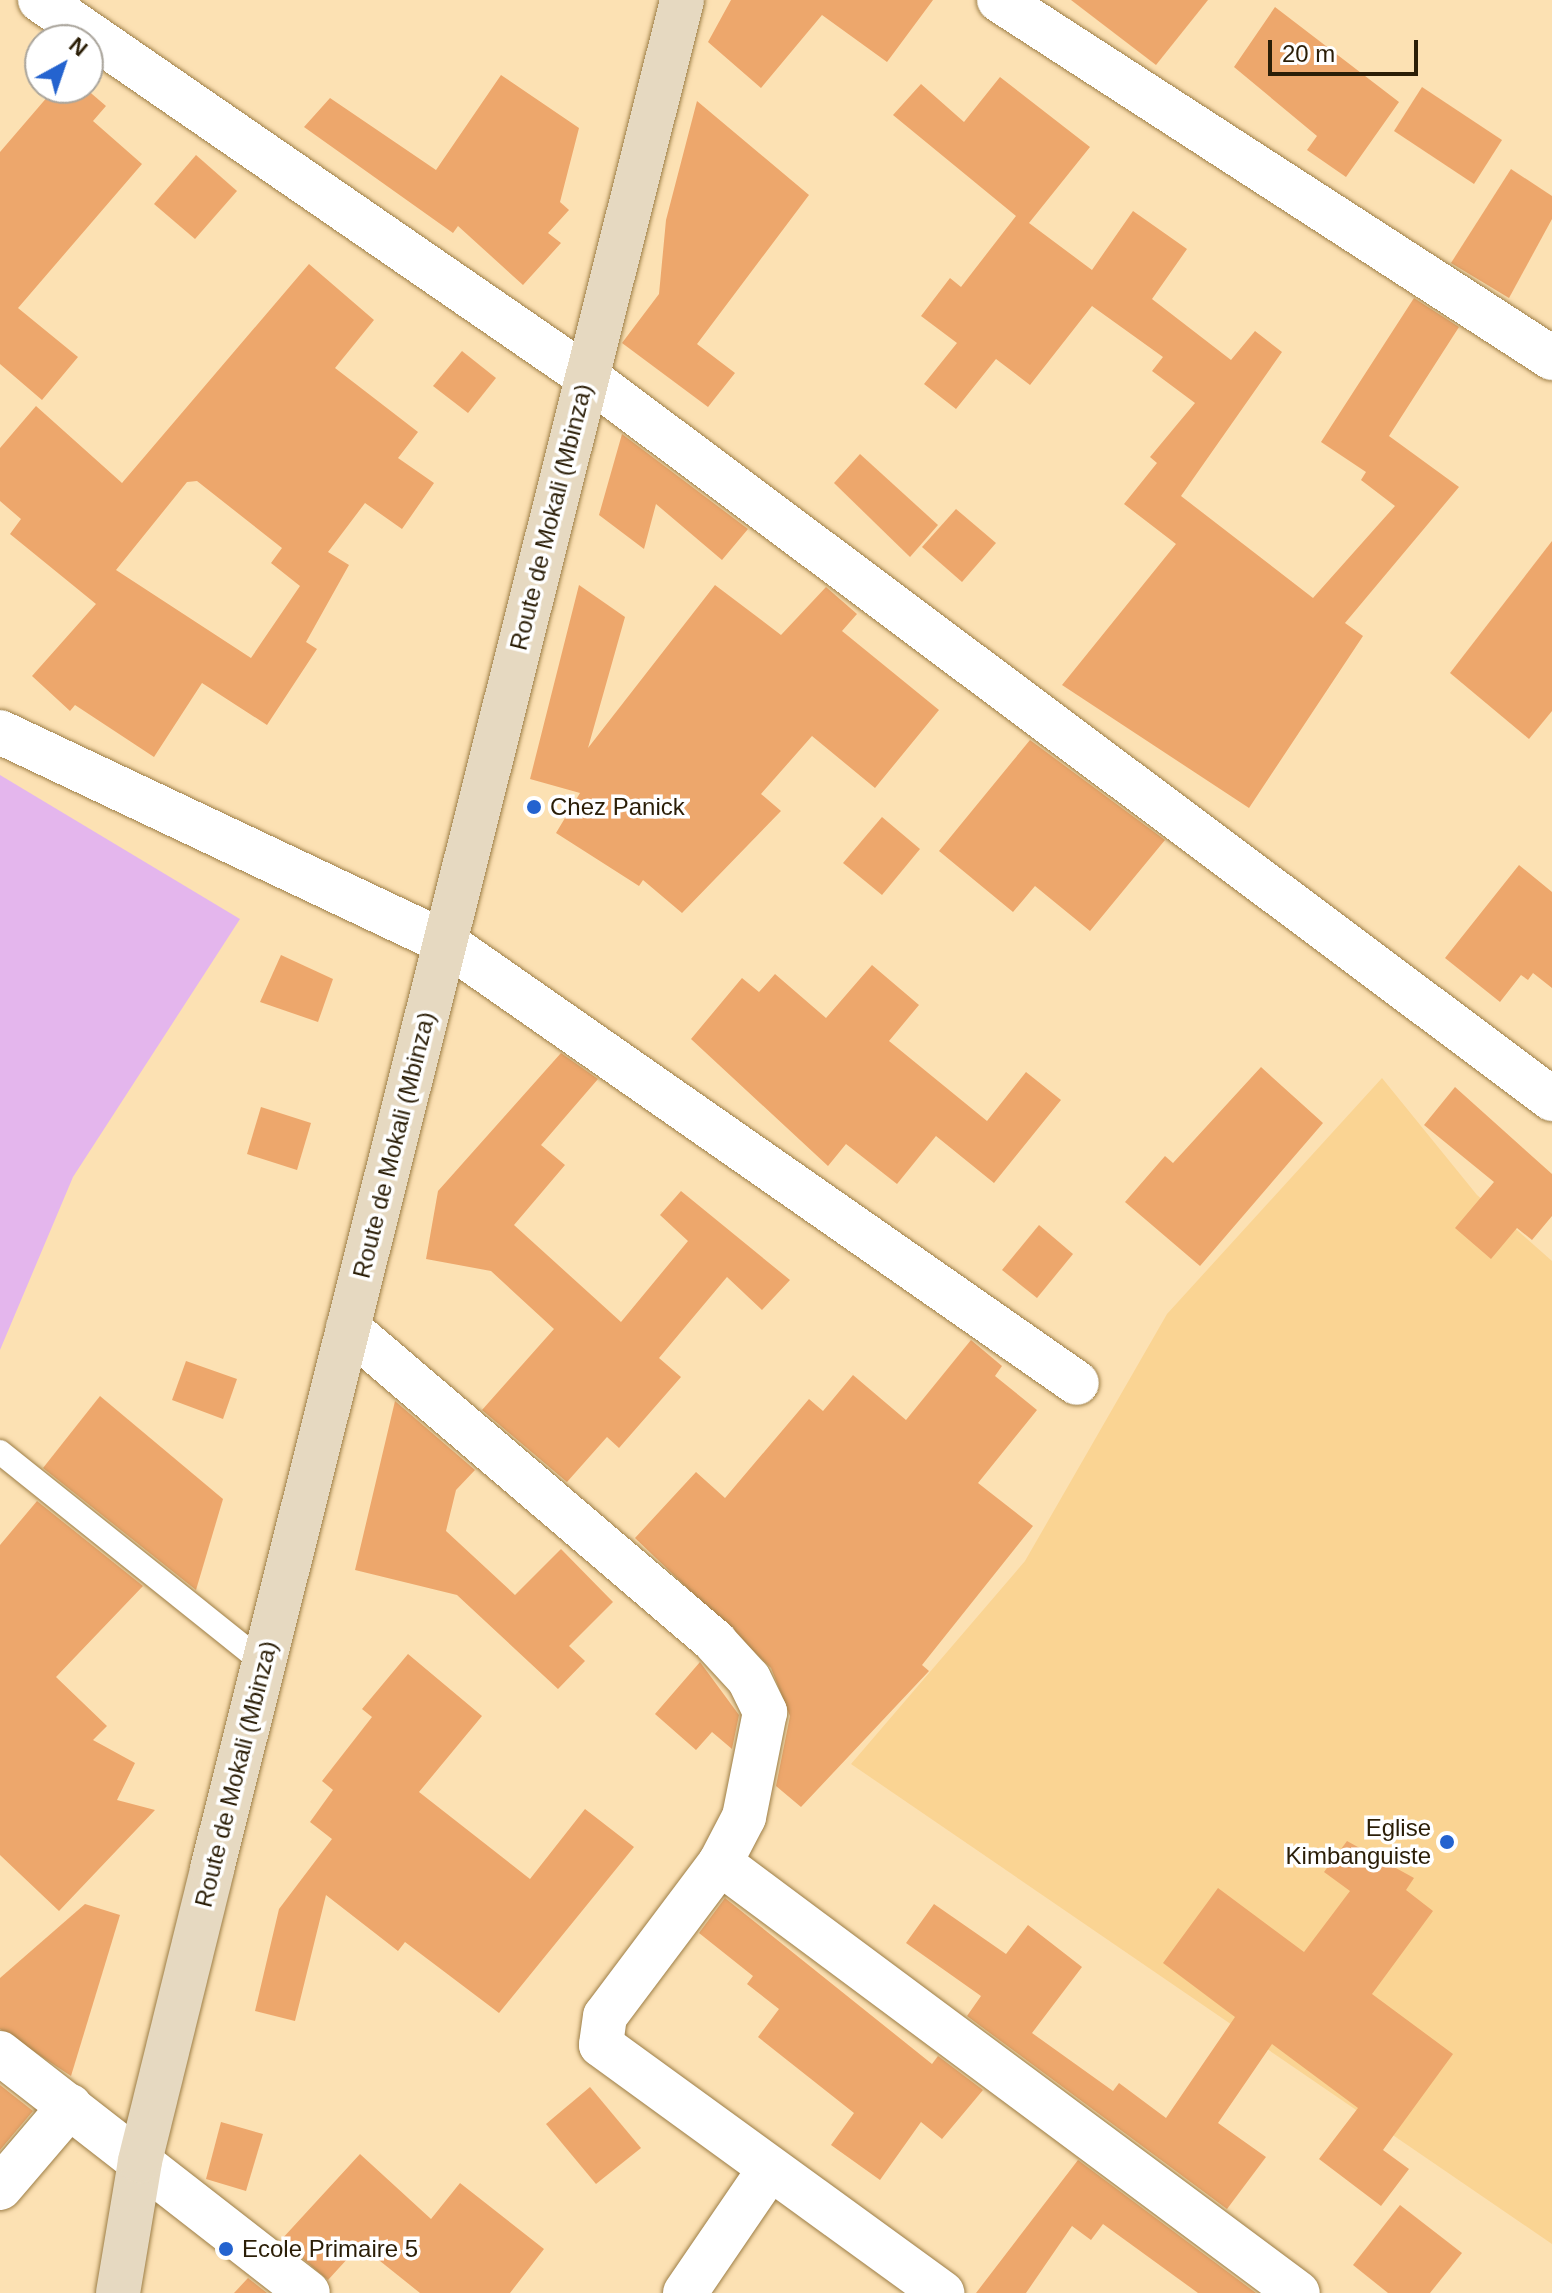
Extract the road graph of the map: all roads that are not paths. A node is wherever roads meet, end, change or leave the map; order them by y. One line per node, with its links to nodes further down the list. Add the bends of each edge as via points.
1 (40, 0): 5 (street)
2 (682, 0): 5 (street, Route de Mokali (Mbinza))
3 (999, 0): 4 (street)
4 (1552, 358)
5 (586, 376): 7 (street, Route de Mokali (Mbinza)); 8 (street)
6 (0, 732): 7 (street)
7 (446, 943): 9 (street, Route de Mokali (Mbinza)); 10 (street)
8 (1552, 1099)
9 (348, 1328): 12 (street, Route de Mokali (Mbinza)); 13 (street, via 749,1679 765,1712 761,1757 744,1817)
10 (1077, 1383)
11 (0, 1452): 12 (lane)
12 (263, 1663): 16 (street, Route de Mokali (Mbinza))
13 (720, 1863): 17 (street, via 598,2028 601,2045 615,2058); 23 (street)
14 (0, 2053): 15 (street)
15 (70, 2106): 16 (street); 18 (street)
16 (140, 2161): 19 (street, Route de Mokali (Mbinza)); 20 (street)
17 (769, 2170): 21 (street); 22 (street)
18 (0, 2188)
19 (118, 2293)
20 (308, 2293)
21 (685, 2293)
22 (942, 2293)
23 (1298, 2293)

